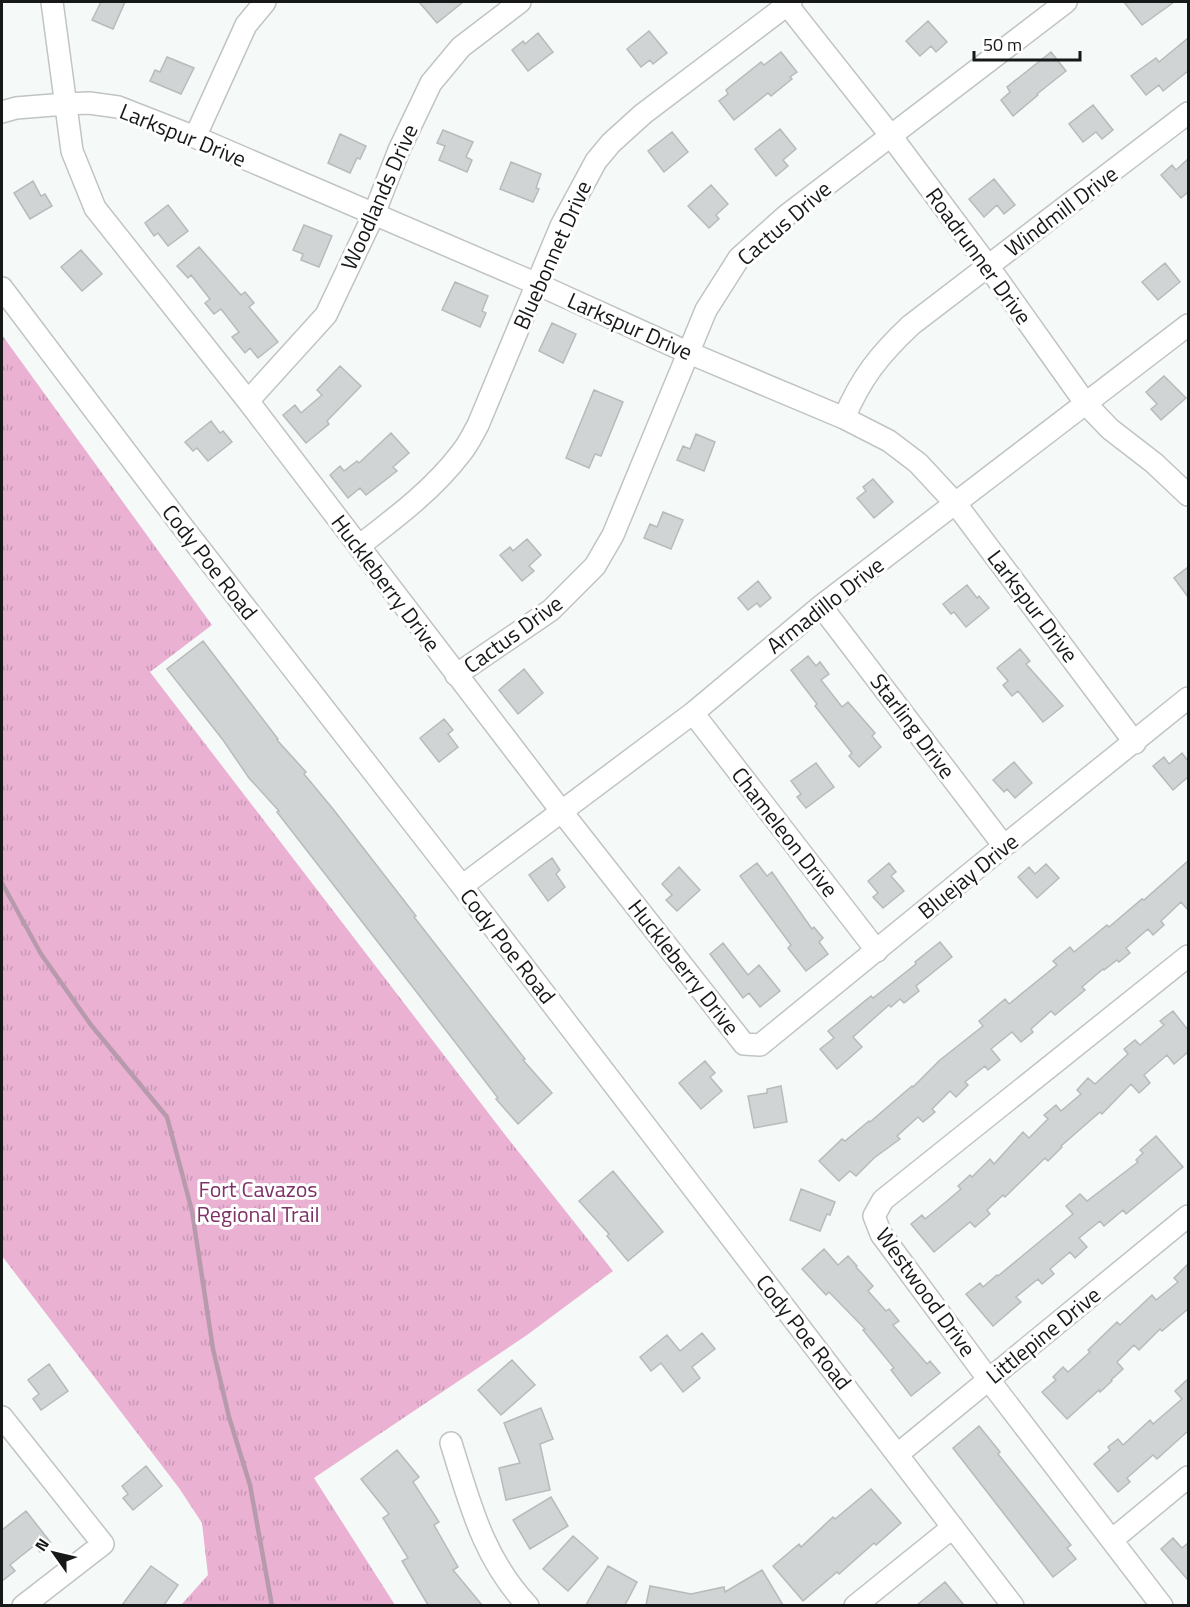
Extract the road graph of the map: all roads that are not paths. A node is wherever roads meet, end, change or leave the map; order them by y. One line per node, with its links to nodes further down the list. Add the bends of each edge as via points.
1 (52, 2): 6 (street, Huckleberry Drive)
2 (265, 2): 10 (street, via 246,25)
3 (520, 2): 11 (street, Woodlands Drive, via 461,47 431,83)
4 (788, 2): 9 (street, Roadrunner Drive); 13 (street, Bluebonnet Drive, via 611,143 574,200)
5 (1066, 2): 9 (street, Cactus Drive)
6 (65, 104): 7 (street, Larkspur Drive); 10 (street, Larkspur Drive, via 118,107); 17 (street, Huckleberry Drive, via 72,151 95,208)
7 (2, 112)
8 (1188, 113): 12 (street, Windmill Drive)
9 (891, 136): 12 (street, Roadrunner Drive); 16 (street, Cactus Drive, via 787,215 739,258 706,310)
10 (195, 137): 11 (street, Larkspur Drive)
11 (374, 214): 13 (street, Larkspur Drive); 17 (street, Woodlands Drive, via 326,315)
12 (988, 266): 18 (street, Roadrunner Drive); 19 (street, Windmill Drive, via 890,344 861,382)
13 (537, 284): 16 (street, Larkspur Drive); 22 (street, Bluebonnet Drive, via 478,425 462,452 408,508)
14 (2, 288): 30 (street, Cody Poe Road)
15 (1188, 325): 18 (street, Armadillo Drive)
16 (687, 352): 19 (street, Larkspur Drive); 24 (street, Cactus Drive, via 613,535 595,566 551,610)
17 (248, 401): 22 (street, Huckleberry Drive)
18 (1086, 404): 20 (street, Roadrunner Drive); 21 (street, Armadillo Drive)
19 (844, 418): 21 (street, Larkspur Drive, via 904,452)
20 (1188, 495)
21 (957, 504): 23 (street, Armadillo Drive); 27 (street, Larkspur Drive)
22 (359, 546): 24 (street, Huckleberry Drive)
23 (821, 606): 26 (street, Armadillo Drive); 29 (street, Starling Drive)
24 (456, 675): 28 (street, Huckleberry Drive)
25 (1188, 698): 27 (street, Bluejay Drive)
26 (693, 713): 28 (street, Armadillo Drive); 31 (street, Chameleon Drive)
27 (1135, 743): 29 (street, Bluejay Drive)
28 (562, 812): 30 (street, Armadillo Drive); 33 (street, Huckleberry Drive)
29 (1004, 846): 31 (street, Bluejay Drive)
30 (462, 886): 38 (street, Cody Poe Road)
31 (877, 951): 33 (street, Bluejay Drive, via 760,1045)
32 (1186, 964): 35 (street, Westwood Drive, via 876,1209 874,1216 881,1234)
33 (744, 1044)
34 (1188, 1216): 35 (street, Littlepine Drive)
35 (989, 1380): 38 (street, Littlepine Drive); 41 (street, Westwood Drive)
36 (2, 1417): 42 (street, via 103,1544)
37 (452, 1443): 43 (street, via 487,1548 501,1573)
38 (898, 1454): 40 (street, Cody Poe Road)
39 (1188, 1478): 41 (street)
40 (953, 1527): 44 (street); 45 (street, Cody Poe Road)
41 (1112, 1540): 46 (street, Westwood Drive)
42 (23, 1605)
43 (528, 1605)
44 (855, 1605)
45 (1013, 1605)
46 (1162, 1605)

